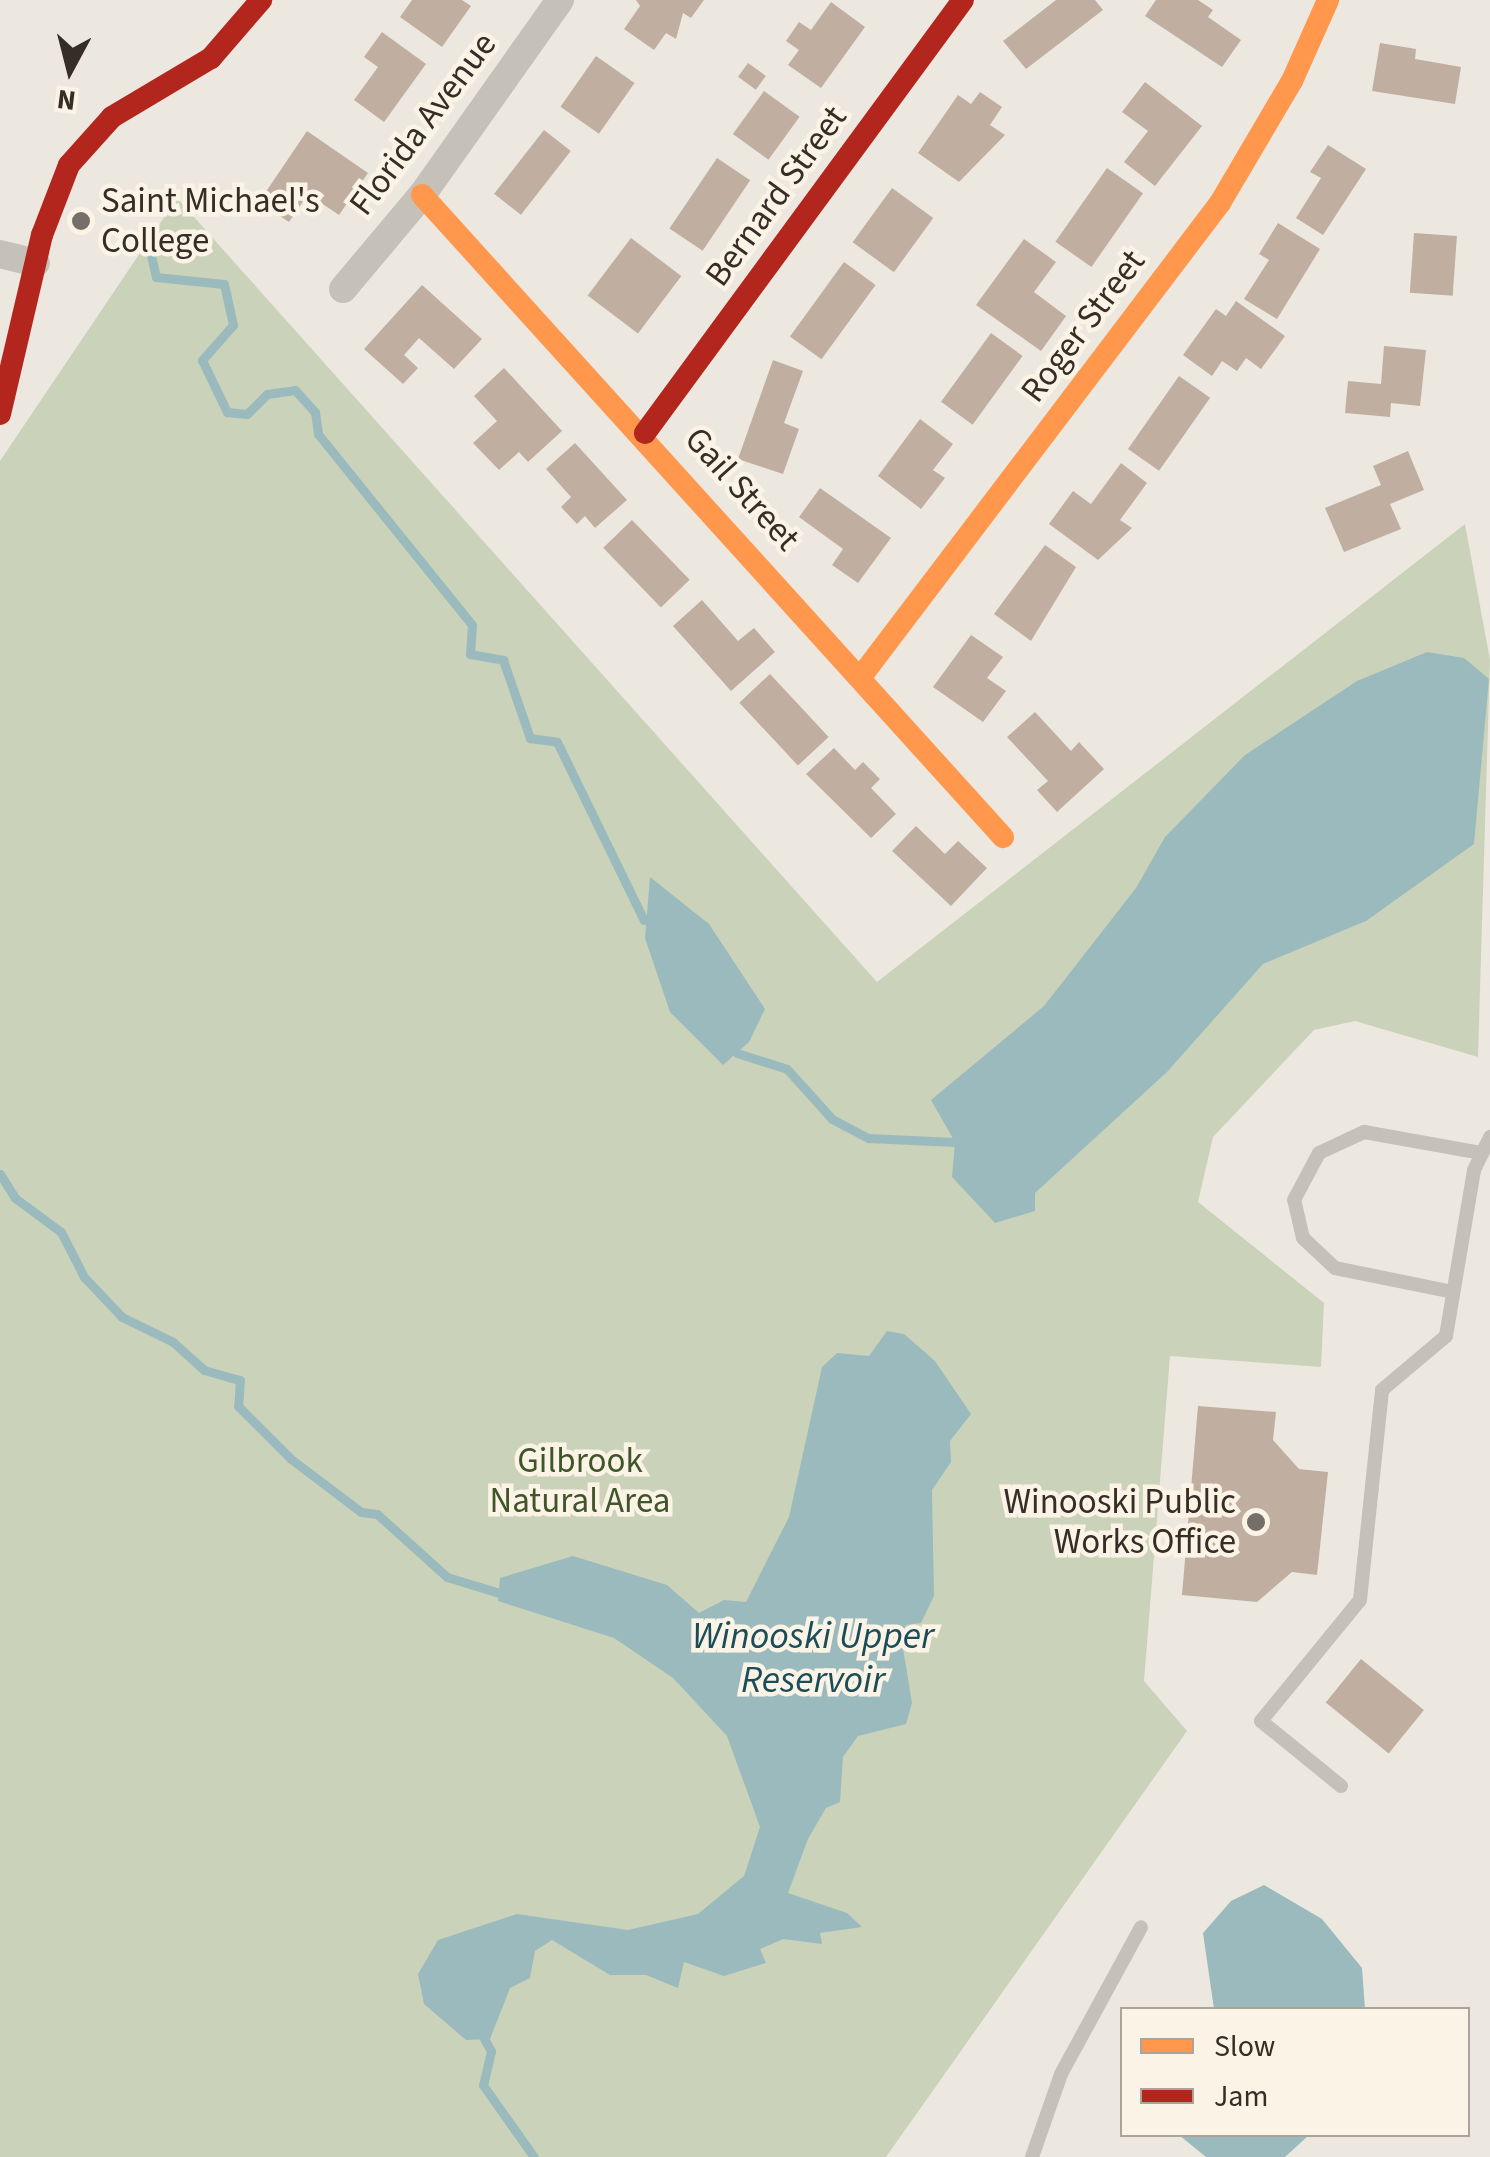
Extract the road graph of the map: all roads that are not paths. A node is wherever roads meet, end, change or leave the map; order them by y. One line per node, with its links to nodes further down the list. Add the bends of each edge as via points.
1 (261, 0): 7 (street, via 211,58 94,132 59,183)
2 (560, 0): 5 (street, Florida Avenue)
3 (963, 0): 10 (street, Bernard Street)
4 (1328, 0): 11 (street, Roger Street, via 1292,82 1220,202)
5 (422, 195): 8 (street, Florida Avenue); 10 (street, Gail Street)
6 (0, 254): 7 (street)
7 (36, 263): 9 (street)
8 (343, 289)
9 (0, 414)
10 (645, 433): 11 (street, Gail Street)
11 (863, 674): 12 (street, Gail Street)
12 (1003, 837)
13 (1490, 1137): 14 (lane)
14 (1482, 1153): 15 (lane); 15 (lane, via 1364,1132 1320,1154 1294,1200 1303,1238 1335,1268)
15 (1453, 1292): 16 (lane, via 1446,1336 1382,1390 1360,1600 1261,1721)
16 (1341, 1786)
17 (1142, 1927): 18 (lane, via 1061,2074)
18 (1032, 2157)

